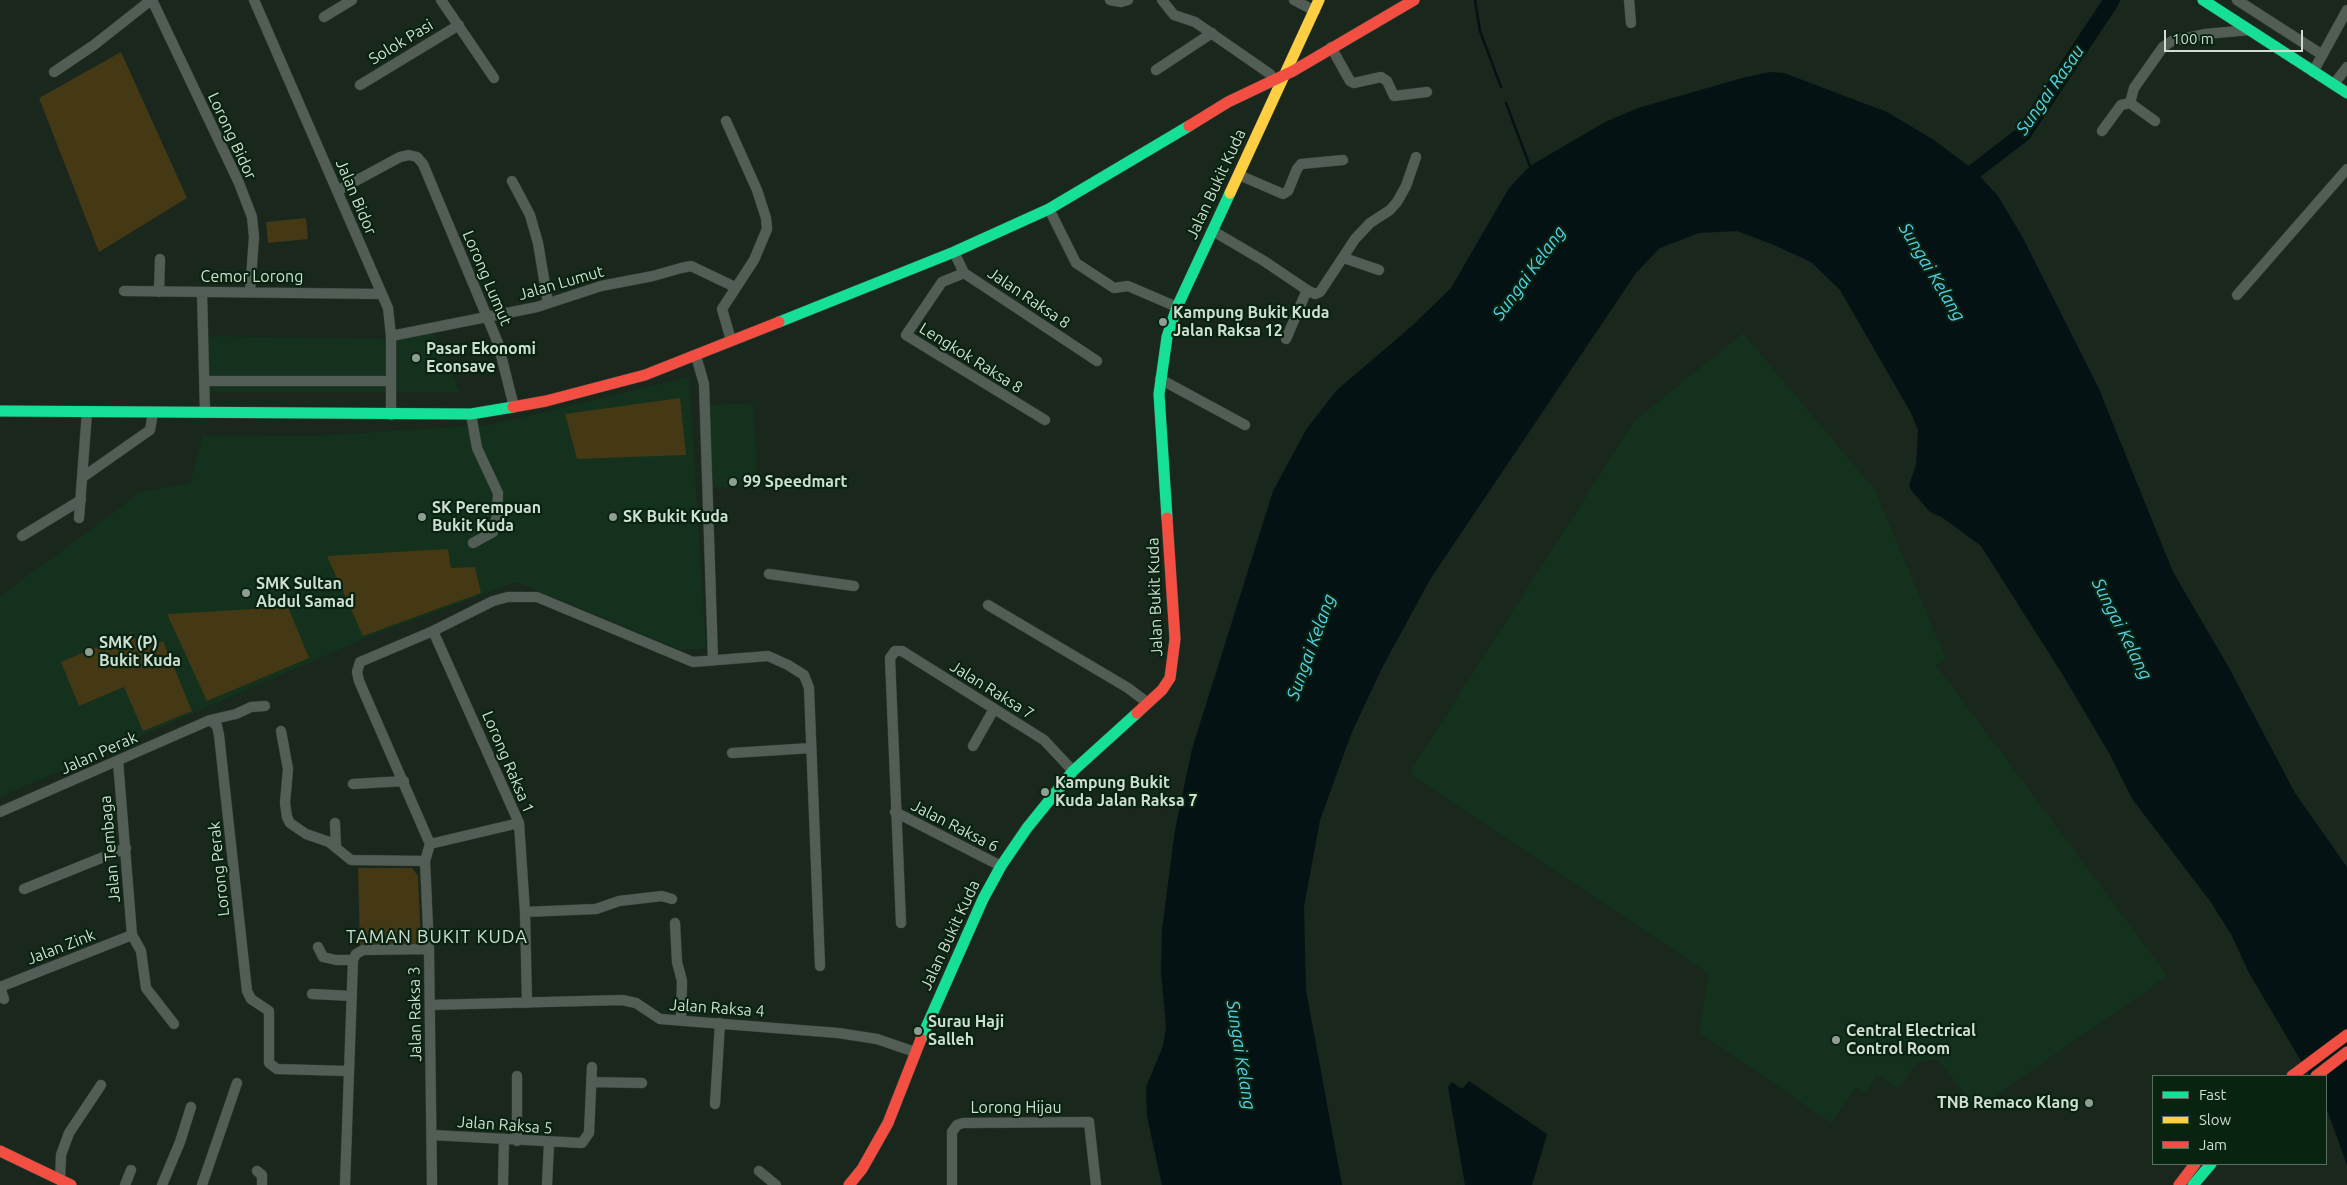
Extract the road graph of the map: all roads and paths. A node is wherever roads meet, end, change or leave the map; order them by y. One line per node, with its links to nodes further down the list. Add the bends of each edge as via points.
1 (152, 0): 26 (street); 60 (street, Lorong Bidor, via 239,182 252,217 254,237)
2 (254, 0): 47 (street, Jalan Bidor)
3 (352, 0): 15 (street)
4 (441, 0): 17 (street)
5 (1110, 0): 6 (street)
6 (1128, 0)
7 (1162, 0): 20 (street, via 1174,15 1195,22)
8 (1294, 0): 13 (street)
9 (1414, 0): 21 (street)
10 (1629, 0): 16 (street)
11 (2203, 0): 19 (street)
12 (2237, 0): 22 (street)
13 (1317, 5): 18 (street, Jalan Bukit Kuda)
14 (2347, 10): 22 (street)
15 (324, 17)
16 (1632, 23)
17 (458, 25): 30 (street); 32 (street, Solok Pasi)
18 (1307, 28): 21 (street, via 1305,43 1309,47); 23 (street, Jalan Bukit Kuda)
19 (2250, 30): 27 (street); 38 (street, via 2172,41 2163,47 2134,88)
20 (1212, 33): 25 (street); 28 (street)
21 (1330, 47): 23 (street); 29 (street); 33 (street, via 1354,83 1382,77 1394,96)
22 (2321, 54): 27 (street)
23 (1290, 63): 28 (street); 29 (street, Jalan Bukit Kuda)
24 (2347, 67): 31 (street)
25 (1156, 70)
26 (54, 72)
27 (2313, 72): 31 (street)
28 (1270, 74): 36 (street)
29 (1286, 74): 34 (street); 37 (street, Jalan Bukit Kuda)
30 (494, 78)
31 (2334, 84): 35 (street)
32 (360, 85)
33 (1427, 92)
34 (1247, 93): 36 (street); 37 (street, via 1267,92)
35 (2347, 93)
36 (1232, 100): 48 (street, via 1092,186)
37 (1271, 104): 45 (street, Jalan Bukit Kuda)
38 (2130, 104): 40 (street); 41 (street, via 2121,105)
39 (726, 121): 55 (street, via 749,168 767,224 754,260)
40 (2154, 121)
41 (2102, 131)
42 (1416, 157): 52 (street, via 1397,202 1370,223)
43 (1344, 160): 45 (street, via 1301,164 1288,191 1283,194)
44 (2347, 170): 62 (street)
45 (1239, 175): 49 (street, Jalan Bukit Kuda)
46 (512, 182): 63 (street, via 530,215)
47 (337, 191): 61 (street, Jalan Bidor); 65 (street, Lorong Lumut, via 400,157 417,157)
48 (1048, 209): 50 (street); 64 (street, via 1076,263 1114,288 1128,286)
49 (1213, 231): 56 (street, via 1264,260); 64 (street, Jalan Bukit Kuda)
50 (954, 252): 54 (street, Jalan Raksa 8); 68 (street)
51 (160, 258): 58 (street)
52 (1344, 258): 53 (street); 56 (street, via 1320,292 1315,294)
53 (1378, 270)
54 (964, 273): 70 (street, Jalan Raksa 8); 81 (street, Lengkok Raksa 8, via 942,282 906,335)
55 (735, 287): 63 (street, Jalan Lumut, via 691,266 600,286); 68 (street, via 722,309)
56 (1307, 290): 67 (street)
57 (124, 291): 58 (street, Cemor Lorong)
58 (159, 292): 59 (street, Cemor Lorong)
59 (202, 292): 60 (street, Cemor Lorong); 73 (street)
60 (250, 292): 61 (street, Cemor Lorong)
61 (381, 294): 66 (street, Jalan Bidor, via 388,308)
62 (2236, 295)
63 (548, 303): 65 (street, Jalan Lumut)
64 (1177, 307): 71 (street, Jalan Bukit Kuda, via 1167,336)
65 (486, 317): 66 (street, Jalan Lumut); 74 (street, Lorong Lumut, via 500,350)
66 (391, 336): 72 (street, Jalan Bidor)
67 (1286, 339)
68 (731, 340): 69 (street)
69 (696, 356): 74 (street, via 645,375); 92 (street, via 704,384)
70 (1098, 361)
71 (1160, 379): 82 (street); 93 (street, Jalan Bukit Kuda, via 1175,639 1170,678)
72 (391, 381): 73 (street); 80 (street, Jalan Bidor)
73 (205, 382): 78 (street)
74 (514, 407): 79 (street)
75 (0, 411): 76 (street)
76 (87, 412): 77 (street); 83 (street)
77 (153, 412): 78 (street); 83 (street, via 150,430)
78 (205, 412): 80 (street)
79 (471, 414): 80 (street); 87 (street, via 477,448 498,493 493,532)
80 (391, 415)
81 (1045, 420)
82 (1245, 425)
83 (83, 477): 84 (street)
84 (81, 500): 85 (street); 86 (street)
85 (80, 518)
86 (22, 536)
87 (473, 543)
88 (769, 574): 89 (street)
89 (854, 586)
90 (988, 605): 93 (street)
91 (433, 631): 92 (street, via 508,597 537,597 693,662); 103 (street, via 364,658 358,665 359,681); 108 (street, Lorong Raksa 1)
92 (713, 660): 99 (street, via 768,656 804,675 809,688)
93 (1148, 703): 102 (street, Jalan Bukit Kuda)
94 (265, 706): 96 (street, Jalan Perak, via 251,706 236,714)
95 (994, 709): 98 (street); 102 (street, Jalan Raksa 7, via 1044,740); 106 (street, Jalan Raksa 7, via 902,651 896,651 890,658)
96 (210, 720): 101 (street, Jalan Perak); 137 (street, Lorong Perak, via 217,726 221,751 247,991 251,1000 268,1005 267,1058 272,1068)
97 (281, 731): 111 (street, via 288,768 287,817 306,834 321,838)
98 (973, 746)
99 (812, 748): 100 (street); 123 (street)
100 (732, 753)
101 (118, 760): 105 (street, Jalan Perak); 110 (street, Jalan Tembaga)
102 (1073, 771): 113 (street, Jalan Bukit Kuda)
103 (404, 781): 104 (street); 109 (street)
104 (353, 784)
105 (0, 812)
106 (895, 812): 113 (street, Jalan Raksa 6); 118 (street)
107 (335, 823): 111 (street)
108 (519, 823): 109 (street); 116 (street, Lorong Raksa 1)
109 (430, 844): 112 (street, Jalan Raksa 3)
110 (126, 848): 114 (street); 119 (street, Jalan Tembaga)
111 (336, 848): 112 (street, via 351,860)
112 (425, 861): 121 (street, Jalan Raksa 3)
113 (1001, 866): 134 (street, Jalan Bukit Kuda)
114 (24, 889)
115 (672, 899): 116 (street, via 662,896 619,901 596,909)
116 (526, 912): 128 (street, Lorong Raksa 1)
117 (675, 923): 130 (street, via 677,962 682,980)
118 (901, 924)
119 (132, 935): 124 (street, Jalan Zink); 132 (street, Jalan Tembaga, via 141,951 146,988)
120 (318, 947): 122 (street, via 323,957)
121 (429, 949): 122 (street, via 362,950); 129 (street, Jalan Raksa 3)
122 (353, 960): 126 (street)
123 (820, 966)
124 (0, 988): 127 (street)
125 (312, 994): 126 (street)
126 (352, 996): 137 (street)
127 (4, 999)
128 (527, 1003): 129 (street, Jalan Raksa 4); 130 (street, Jalan Raksa 4, via 622,1000 636,1003 660,1019)
129 (430, 1005): 147 (street, Jalan Raksa 3)
130 (681, 1020): 131 (street, Jalan Raksa 4)
131 (720, 1023): 134 (street, Jalan Raksa 4, via 838,1033 877,1039); 145 (street)
132 (174, 1024)
133 (2347, 1035): 138 (street)
134 (915, 1052): 167 (street, Jalan Bukit Kuda, via 888,1123)
135 (2347, 1052): 139 (street)
136 (592, 1068): 141 (street)
137 (348, 1071): 162 (street)
138 (2293, 1075)
139 (2317, 1075)
140 (517, 1076): 149 (street)
141 (592, 1082): 143 (street); 150 (street, Jalan Raksa 5, via 586,1140 577,1144)
142 (237, 1083): 160 (street)
143 (642, 1083)
144 (101, 1085): 157 (street, via 69,1133 61,1155)
145 (715, 1104)
146 (191, 1107): 159 (street)
147 (432, 1134): 148 (street, Jalan Raksa 5); 163 (street, Jalan Raksa 3)
148 (504, 1140): 149 (street, Jalan Raksa 5); 164 (street)
149 (517, 1141): 150 (street, Jalan Raksa 5)
150 (549, 1143): 165 (street)
151 (0, 1151): 157 (street)
152 (2194, 1165): 170 (street)
153 (2211, 1165): 171 (street)
154 (131, 1170): 158 (street)
155 (257, 1171): 161 (street, via 262,1175)
156 (760, 1171): 166 (street)
157 (66, 1182)
158 (125, 1185)
159 (162, 1185)
160 (202, 1185)
161 (262, 1185)
162 (345, 1185)
163 (432, 1185)
164 (502, 1185)
165 (547, 1185)
166 (776, 1185)
167 (849, 1185)
168 (952, 1185): 169 (street, Lorong Hijau, via 953,1128 963,1123 1089,1122)
169 (1096, 1185)
170 (2179, 1185)
171 (2193, 1185)

